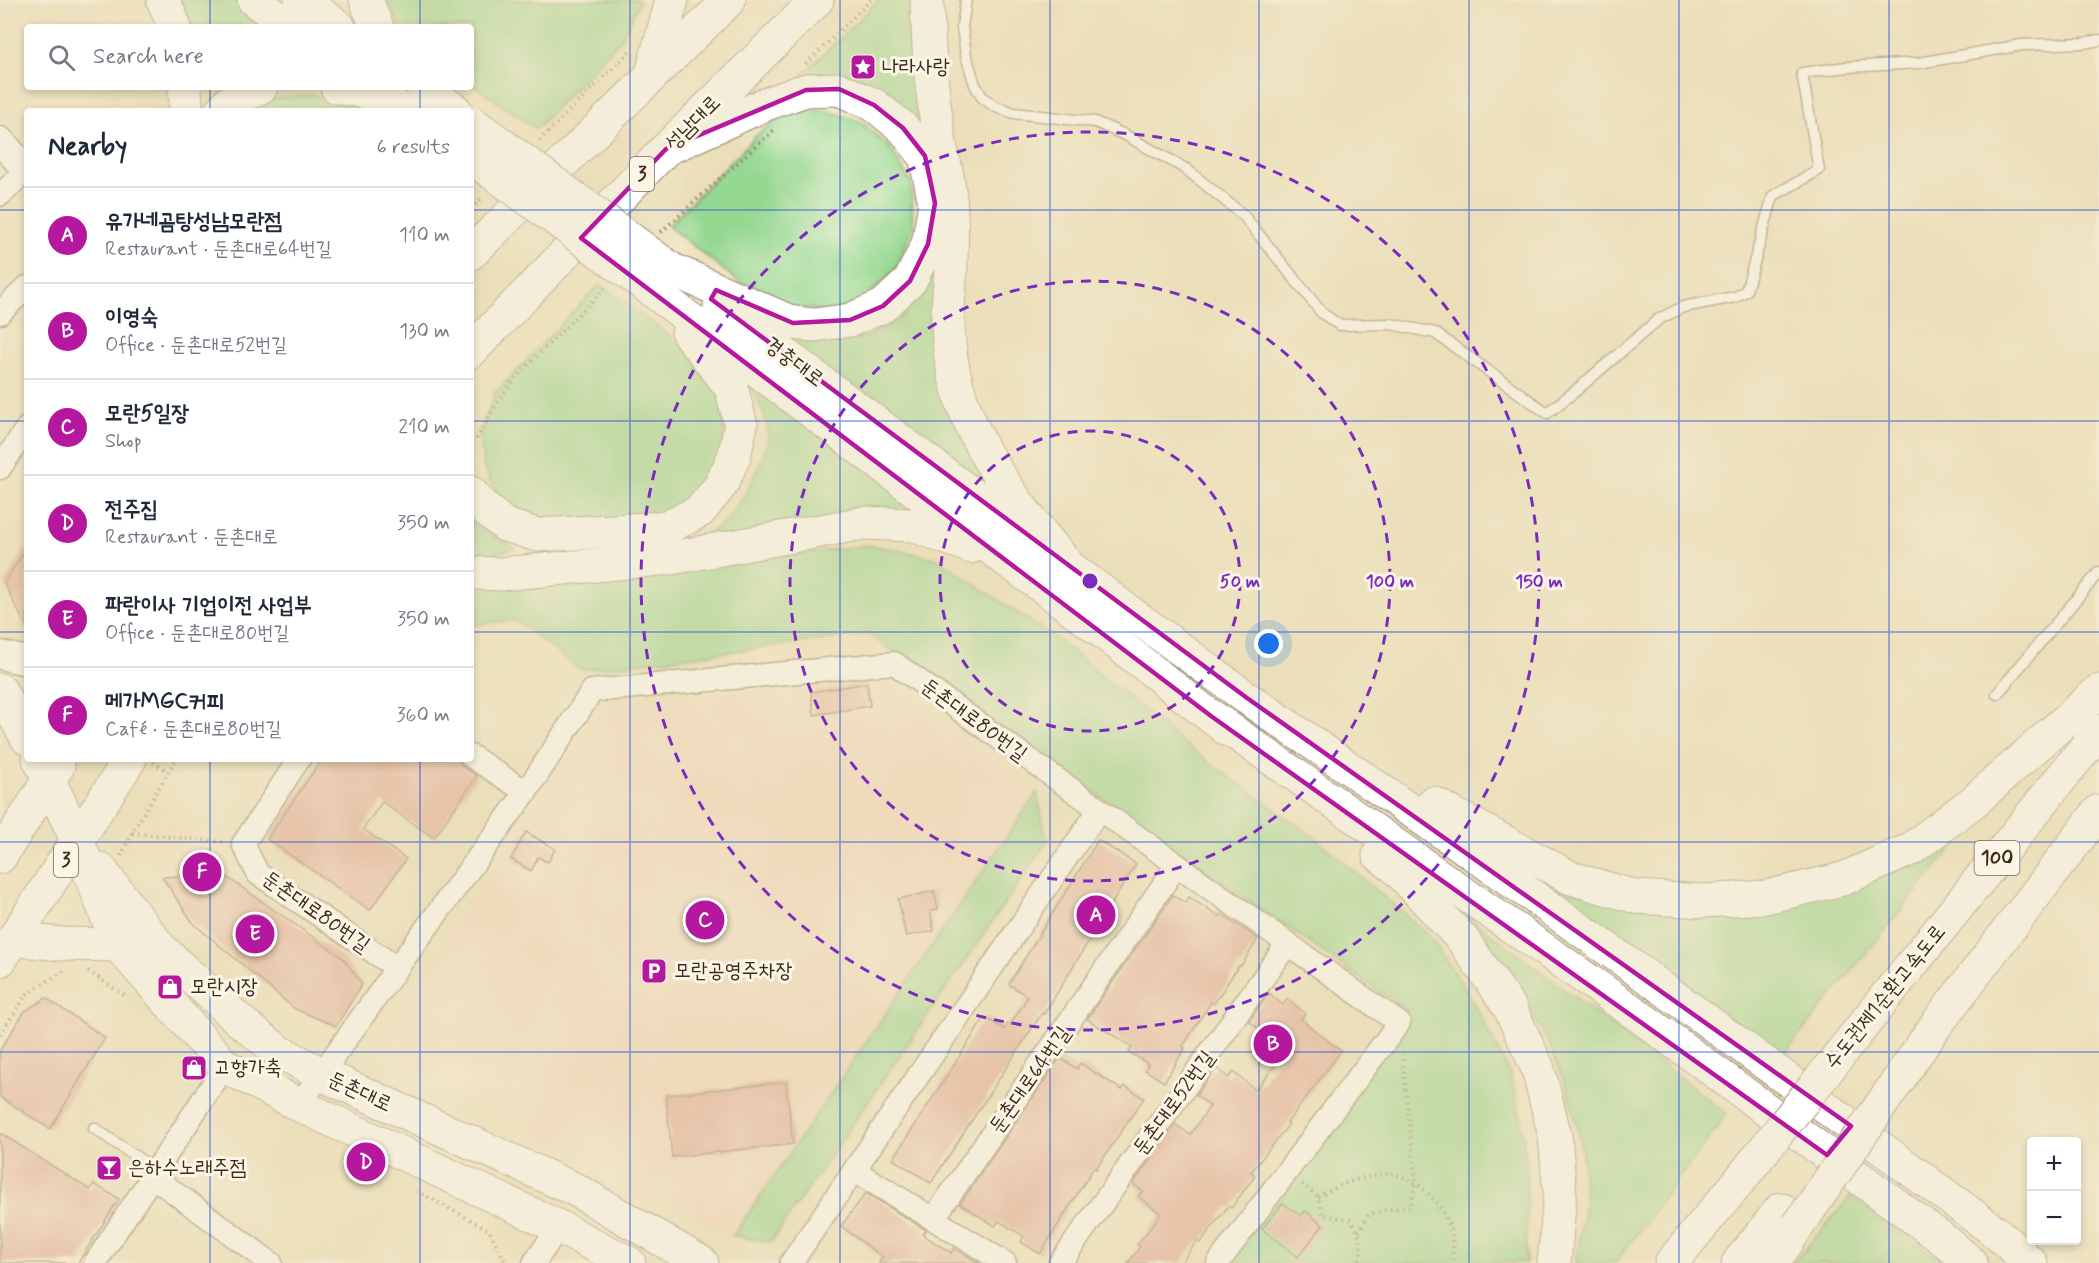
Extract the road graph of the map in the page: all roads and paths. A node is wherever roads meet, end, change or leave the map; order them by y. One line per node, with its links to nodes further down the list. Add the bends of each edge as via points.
1 (163, 0): 11 (main road)
2 (254, 0): 12 (main road)
3 (301, 0): 13 (main road)
4 (366, 0): 14 (main road)
5 (672, 0): 18 (main road)
6 (729, 0): 18 (main road)
7 (817, 0): 30 (main road, 성남대로 / 3)
8 (871, 0): 17 (path)
9 (927, 0): 46 (main road, via 929,59 949,188 951,366 979,445 1040,533)
10 (966, 0): 15 (lane, via 962,27 966,55 975,85 994,106 1014,113 1095,122 1125,135 1186,169 1243,215 1322,313 1339,325 1391,324 1435,333 1547,413 1659,319 1683,307 1746,291 1773,196 1819,170 1802,73 1919,63 2022,45)
11 (174, 24)
12 (287, 24)
13 (335, 24)
14 (377, 24)
15 (2099, 40)
16 (639, 43): 29 (path)
17 (806, 64)
18 (651, 75): 37 (main road)
19 (185, 90): 23 (main road)
20 (255, 90): 24 (main road)
21 (354, 90): 25 (main road)
22 (379, 90): 26 (main road)
23 (186, 108)
24 (224, 108)
25 (401, 108)
26 (403, 108)
27 (474, 124): 38 (main road, 경충대로, bridge)
28 (0, 141): 32 (street)
29 (536, 144)
30 (666, 149): 38 (main road, via 806,90 839,89 874,105 903,128 925,156 935,203 928,244 910,281 883,306 850,320 814,325 794,323); 41 (main road, 성남대로 / 3)
31 (474, 159): 38 (main road, 경충대로, bridge)
32 (24, 167)
33 (24, 173): 35 (street)
34 (487, 193): 36 (path)
35 (0, 195)
36 (474, 206)
37 (474, 250)
38 (664, 281): 44 (main road, via 731,387 741,425 734,458 721,484 700,511 666,528 537,535 506,525); 45 (main road, 경충대로); 46 (main road, 경충대로)
39 (24, 289): 40 (street)
40 (0, 313)
41 (474, 352)
42 (24, 432): 43 (street)
43 (0, 468)
44 (474, 496)
45 (1005, 560): 48 (main road, via 913,525 864,523 671,558); 49 (main road, 경충대로)
46 (1072, 570): 49 (main road, 경충대로)
47 (2099, 572): 54 (lane)
48 (474, 573)
49 (1106, 614): 55 (main road); 56 (main road)
50 (0, 655): 51 (street)
51 (24, 660)
52 (0, 690): 58 (main road)
53 (2099, 692): 55 (main road, via 1973,802 1911,849 1843,879 1766,897 1703,901 1636,897 1571,878)
54 (1997, 694)
55 (1247, 698): 107 (main road, via 1650,979 1983,1223)
56 (1211, 716): 102 (main road, via 1396,868 1463,940 1510,1008 1538,1069 1555,1136 1560,1194); 106 (main road, via 1635,1013)
57 (2099, 731): 103 (main road, 수도권제1순환고속도로 / 100, bridge)
58 (24, 733)
59 (474, 758): 66 (street)
60 (128, 762): 69 (main road, 3)
61 (154, 762): 65 (path)
62 (174, 762): 65 (path)
63 (297, 762): 70 (street)
64 (50, 766): 69 (main road, 둔촌대로); 71 (main road)
65 (168, 771): 70 (path, via 132,833)
66 (526, 792): 67 (street, 둔촌대로80번길, via 592,691 894,663); 77 (street, 둔촌대로80번길)
67 (1099, 810): 72 (street, 둔촌대로80번길); 84 (street)
68 (2099, 811): 87 (main road, 100, bridge)
69 (78, 842): 74 (main road, 둔촌대로); 75 (main road, 3); 81 (main road, 둔촌대로, via 161,949 277,1050)
70 (243, 844): 77 (street, 둔촌대로80번길, via 258,874)
71 (0, 857)
72 (1177, 865): 73 (street, 둔촌대로80번길); 88 (street, 둔촌대로64번길)
73 (1288, 943): 78 (street, 둔촌대로80번길); 98 (street, 둔촌대로52번길)
74 (118, 945): 75 (main road, via 61,944); 80 (main road, 둔촌대로)
75 (6, 950)
76 (70, 968): 79 (path, via 28,993)
77 (396, 968): 81 (street, 둔촌대로80번길)
78 (1399, 1023): 86 (path); 99 (street)
79 (0, 1034)
80 (225, 1066): 82 (main road, 둔촌대로); 85 (street)
81 (321, 1074): 82 (street, 둔촌대로80번길); 95 (main road, 둔촌대로, via 576,1190)
82 (299, 1105): 89 (main road, 둔촌대로)
83 (94, 1128): 85 (lane)
84 (855, 1171): 88 (street); 96 (street)
85 (155, 1174): 91 (street); 92 (street)
86 (1416, 1183): 90 (path, via 1410,1207 1369,1214); 90 (path, via 1392,1174 1348,1182 1317,1197 1323,1215 1351,1220); 101 (path, via 1432,1197 1446,1219 1453,1243)
87 (1790, 1217): 104 (main road, 100); 105 (main road)
88 (934, 1218): 97 (street)
89 (559, 1227): 93 (street); 94 (main road, 둔촌대로)
90 (1359, 1232): 100 (path)
91 (94, 1263)
92 (271, 1263)
93 (534, 1263)
94 (629, 1263)
95 (702, 1263)
96 (791, 1263)
97 (1005, 1263)
98 (1060, 1263)
99 (1218, 1263)
100 (1358, 1263)
101 (1452, 1263)
102 (1554, 1263)
103 (1671, 1263)
104 (1738, 1263)
105 (1773, 1263)
106 (1971, 1263)
107 (2031, 1263)

